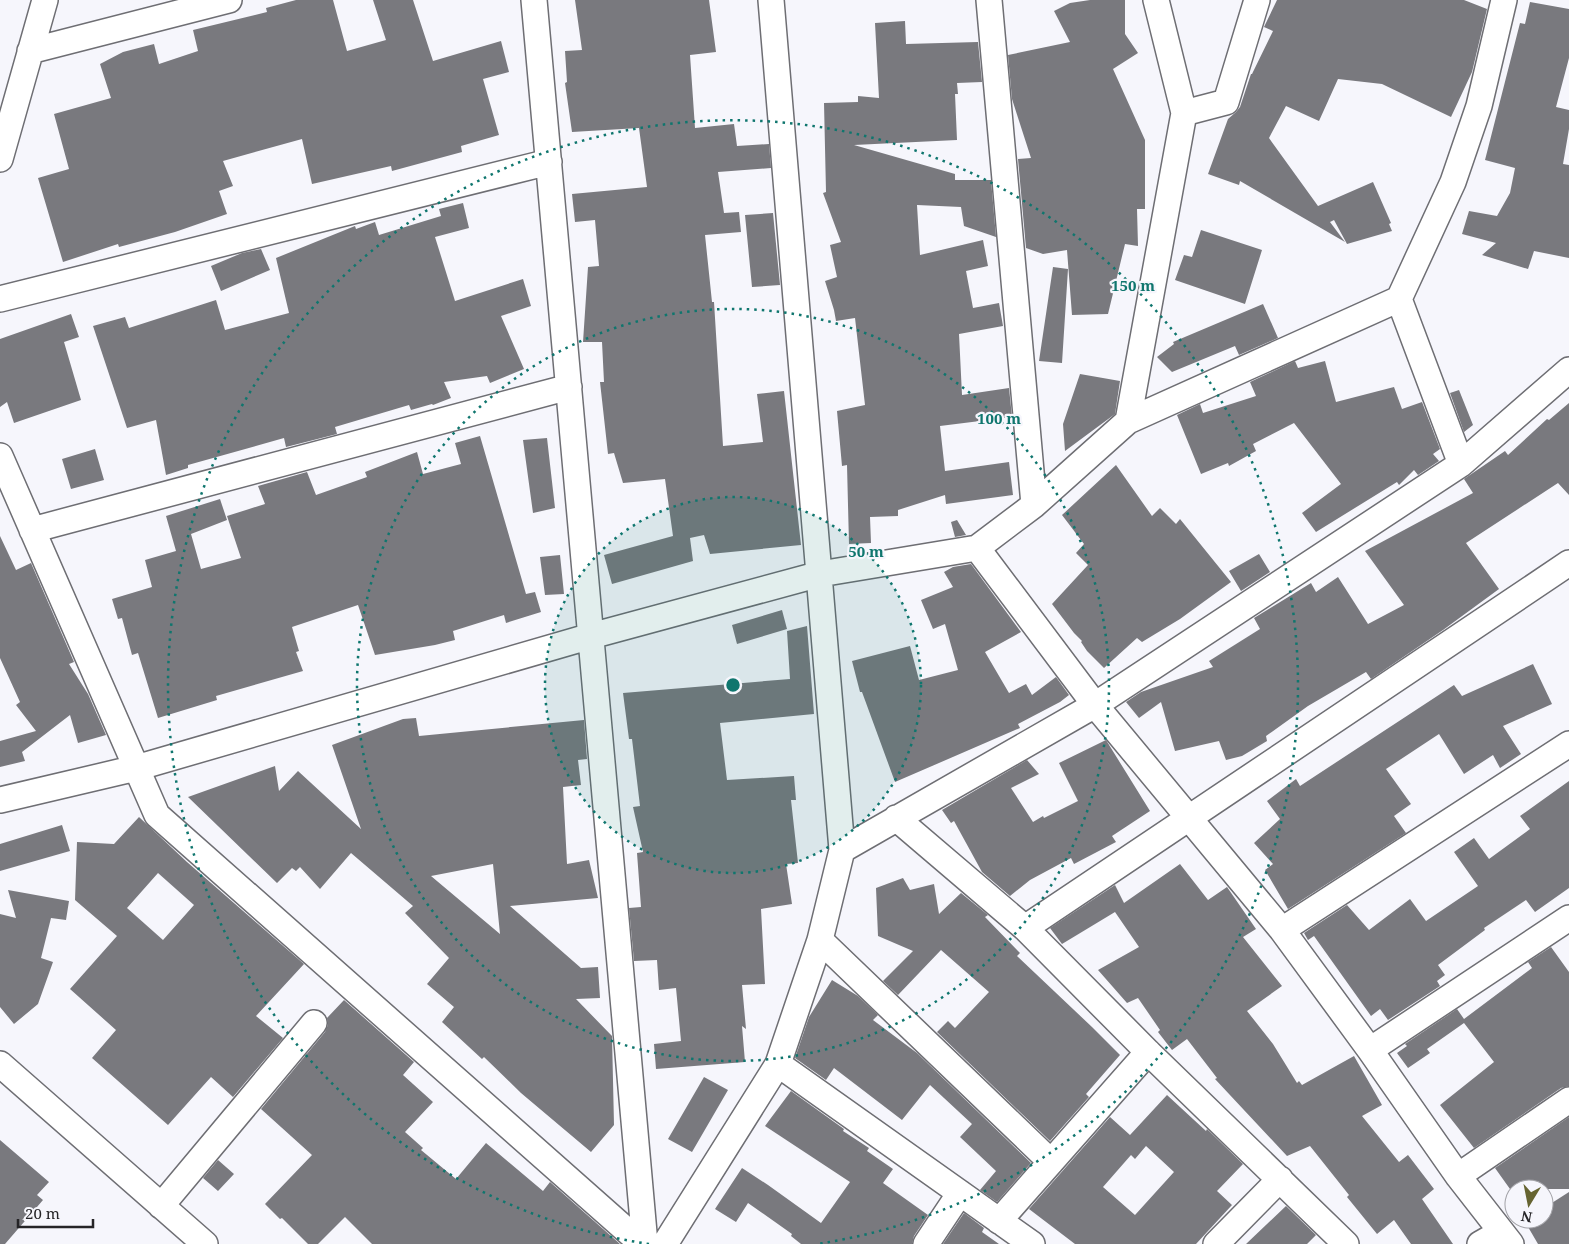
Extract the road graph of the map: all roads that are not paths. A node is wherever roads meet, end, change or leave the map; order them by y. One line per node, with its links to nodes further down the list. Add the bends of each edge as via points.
1 (45, 0): 9 (street)
2 (229, 0): 9 (street)
3 (534, 0): 12 (street)
4 (771, 0): 24 (street)
5 (989, 0): 20 (street)
6 (1156, 0): 10 (street)
7 (1257, 0): 10 (street, via 1226,102)
8 (1504, 0): 14 (street, via 1479,106 1453,182)
9 (30, 52): 11 (street)
10 (1184, 113): 17 (street)
11 (0, 159)
12 (549, 162): 13 (street); 16 (street)
13 (0, 299)
14 (1399, 299): 17 (street); 19 (street)
15 (1569, 370): 19 (street)
16 (569, 387): 21 (street); 25 (street)
17 (1128, 421): 20 (street)
18 (0, 456): 21 (street)
19 (1461, 464): 26 (street)
20 (1034, 505): 22 (street)
21 (32, 530): 28 (street)
22 (977, 548): 24 (street); 26 (street)
23 (1569, 563): 31 (street)
24 (820, 574): 25 (street); 32 (street)
25 (591, 636): 28 (street); 51 (street)
26 (1095, 705): 30 (street); 31 (street)
27 (1569, 744): 35 (street)
28 (136, 768): 29 (street); 51 (street, via 156,815)
29 (0, 800)
30 (896, 818): 32 (street); 34 (street)
31 (1188, 818): 34 (street); 35 (street)
32 (842, 850): 36 (street)
33 (1569, 918): 38 (street)
34 (1024, 928): 39 (street)
35 (1282, 930): 38 (street)
36 (820, 940): 41 (street); 43 (street)
37 (314, 1023): 47 (street)
38 (1370, 1050): 44 (street)
39 (1148, 1052): 43 (street); 45 (street)
40 (0, 1064): 47 (street)
41 (778, 1064): 46 (street); 52 (street)
42 (1569, 1100): 44 (street)
43 (1051, 1162): 48 (street)
44 (1458, 1176): 49 (street)
45 (1280, 1179): 55 (street); 56 (street)
46 (960, 1193): 48 (street); 53 (street)
47 (161, 1206): 50 (street)
48 (999, 1221): 54 (street)
49 (1497, 1240)
50 (205, 1244)
51 (644, 1244)
52 (665, 1244)
53 (926, 1244)
54 (1032, 1244)
55 (1216, 1244)
56 (1346, 1244)

